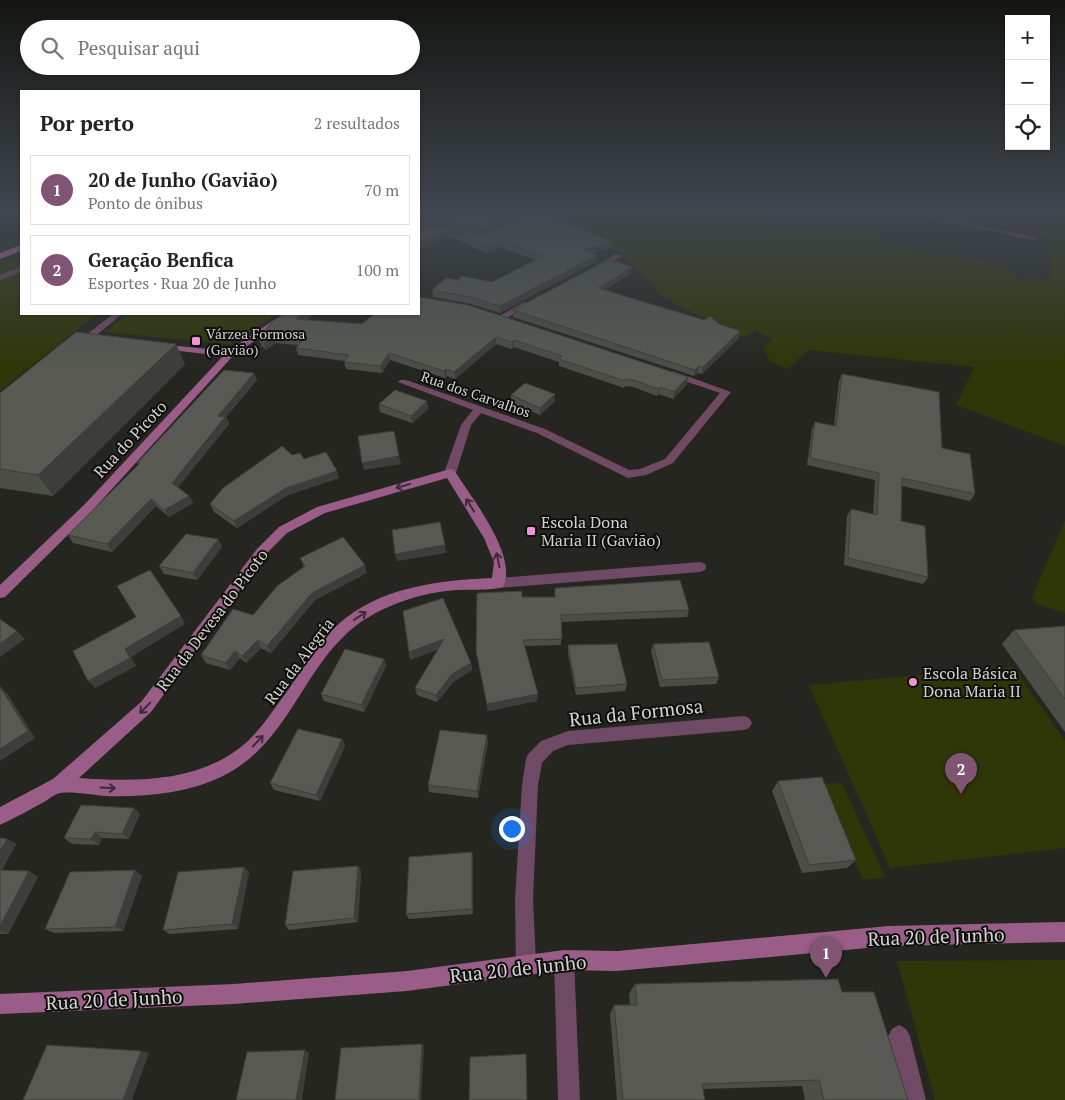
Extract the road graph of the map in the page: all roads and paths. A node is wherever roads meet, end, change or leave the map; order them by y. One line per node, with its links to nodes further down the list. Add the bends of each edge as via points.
1 (600, 265): 3 (street)
2 (20, 269): 4 (street)
3 (586, 273)
4 (0, 278)
5 (535, 300): 8 (street, via 497,316)
6 (117, 315): 9 (street)
7 (287, 315): 11 (street, Rua do Picoto)
8 (517, 323)
9 (90, 340)
10 (153, 345): 11 (street)
11 (230, 354): 18 (street, Rua do Picoto, via 88,508)
12 (661, 370): 14 (street, Rua dos Carvalhos, via 726,392 669,461 642,472 628,474 541,431)
13 (403, 382): 14 (street, Rua dos Carvalhos)
14 (478, 410): 15 (street, via 466,425)
15 (450, 473): 17 (street, one-way to 15, via 500,562 490,537); 20 (street, Rua da Devesa do Picoto, one-way to 20, via 321,510 283,530 232,590 146,708)
16 (700, 567): 17 (street, Rua da Alegria)
17 (498, 584): 20 (street, Rua da Alegria, one-way to 17, via 134,789 179,784 205,776 236,760 254,746 330,643 344,627 372,608 444,586)
18 (0, 593)
19 (744, 723): 24 (street, Rua da Formosa, via 568,738 547,746 534,759 524,899)
20 (59, 785): 21 (street, Rua da Devesa do Picoto)
21 (0, 816)
22 (1065, 932): 23 (street, Rua 20 de Junho, via 889,936 617,961)
23 (564, 960): 24 (street, Rua 20 de Junho); 27 (street)
24 (526, 964): 25 (street, Rua 20 de Junho, via 407,981 234,994)
25 (0, 1004)
26 (900, 1036): 28 (street)
27 (569, 1100)
28 (915, 1100)

